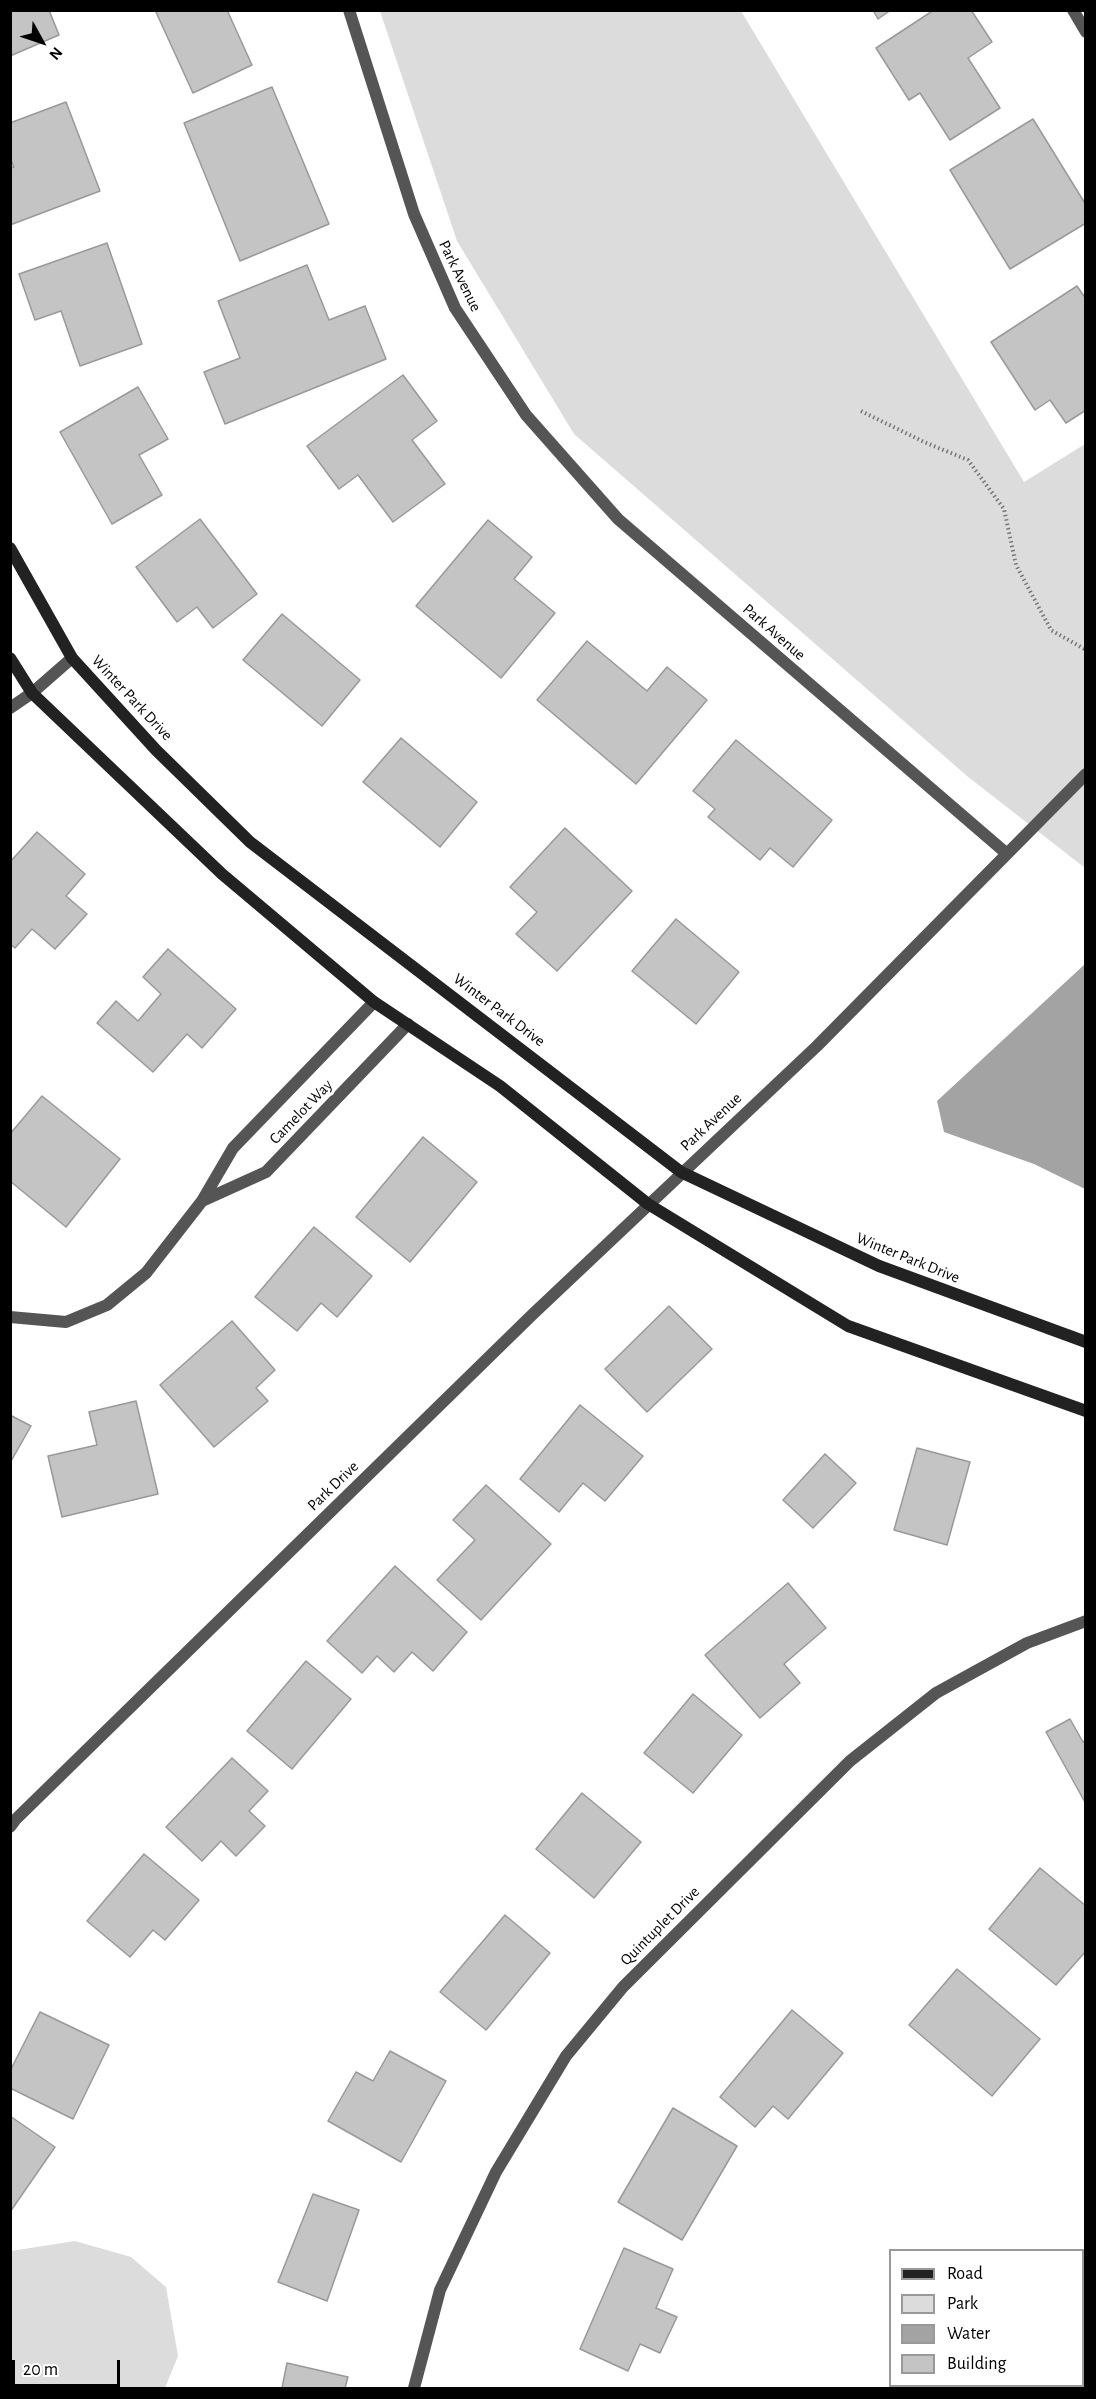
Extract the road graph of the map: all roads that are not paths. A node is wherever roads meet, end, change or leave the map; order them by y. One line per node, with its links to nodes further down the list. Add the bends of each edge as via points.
1 (349, 10): 10 (street, Park Avenue, via 414,214 450,298 526,415 618,519)
2 (1073, 10): 3 (street)
3 (1086, 32)
4 (10, 548): 6 (street, Winter Park Drive)
5 (10, 658): 7 (street)
6 (72, 658): 7 (street); 13 (street, Winter Park Drive, via 156,750 250,842)
7 (32, 693): 8 (street); 11 (street, via 222,874)
8 (10, 708)
9 (1086, 774): 10 (street)
10 (1006, 853): 13 (street, Park Avenue, via 817,1046)
11 (374, 1002): 12 (street); 14 (street, Camelot Way, via 233,1148)
12 (408, 1024): 14 (street, Camelot Way, via 266,1172); 15 (street, via 500,1086)
13 (681, 1172): 15 (street, Park Drive); 17 (street, Winter Park Drive, via 879,1266)
14 (202, 1201): 16 (street, Camelot Way, via 146,1273 107,1305 66,1322)
15 (648, 1204): 18 (street, via 848,1326); 20 (street, Park Drive)
16 (10, 1317)
17 (1086, 1342)
18 (1086, 1411)
19 (1086, 1622): 21 (street, Quintuplet Drive, via 1027,1643 927,1700 850,1761 623,1987 566,2056 496,2172 440,2290)
20 (10, 1827)
21 (414, 2388)

